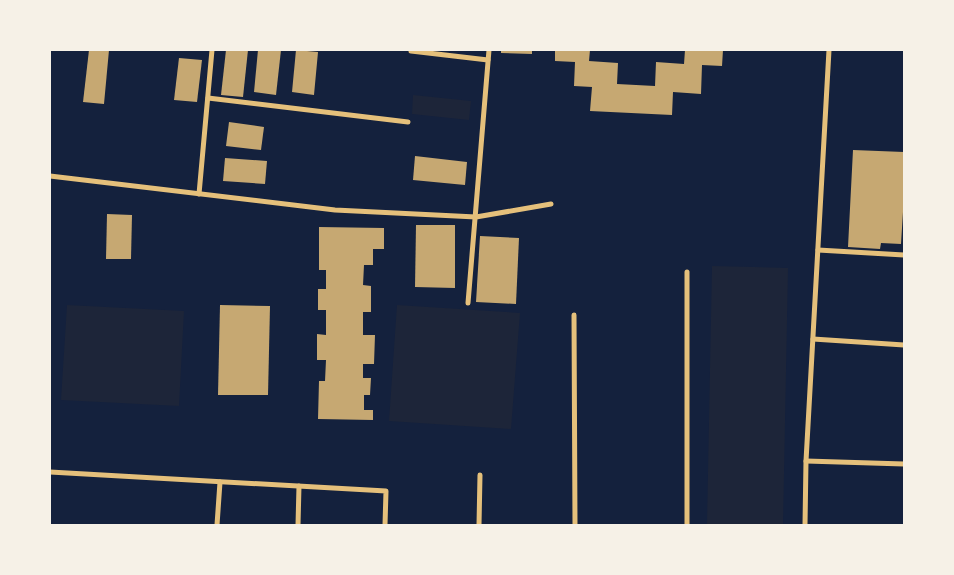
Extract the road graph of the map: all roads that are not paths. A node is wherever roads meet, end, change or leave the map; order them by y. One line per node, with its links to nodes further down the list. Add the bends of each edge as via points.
1 (212, 50): 6 (street)
2 (489, 50): 5 (street)
3 (829, 50): 12 (street)
4 (411, 51): 5 (street)
5 (488, 60): 11 (street)
6 (208, 98): 7 (street); 9 (street)
7 (408, 122)
8 (50, 176): 9 (street)
9 (199, 194): 11 (street, via 335,210)
10 (551, 204): 11 (street)
11 (476, 217): 15 (street)
12 (818, 250): 13 (street); 17 (street)
13 (904, 255)
14 (687, 272): 30 (street)
15 (468, 303)
16 (574, 315): 29 (street)
17 (812, 339): 18 (street); 19 (street)
18 (904, 345)
19 (806, 461): 20 (street); 31 (street)
20 (904, 464)
21 (50, 472): 23 (street)
22 (480, 475): 28 (street)
23 (220, 482): 24 (street); 25 (street)
24 (299, 486): 26 (street); 27 (street, via 386,491)
25 (217, 525)
26 (298, 525)
27 (385, 525)
28 (478, 525)
29 (574, 525)
30 (687, 525)
31 (805, 525)

